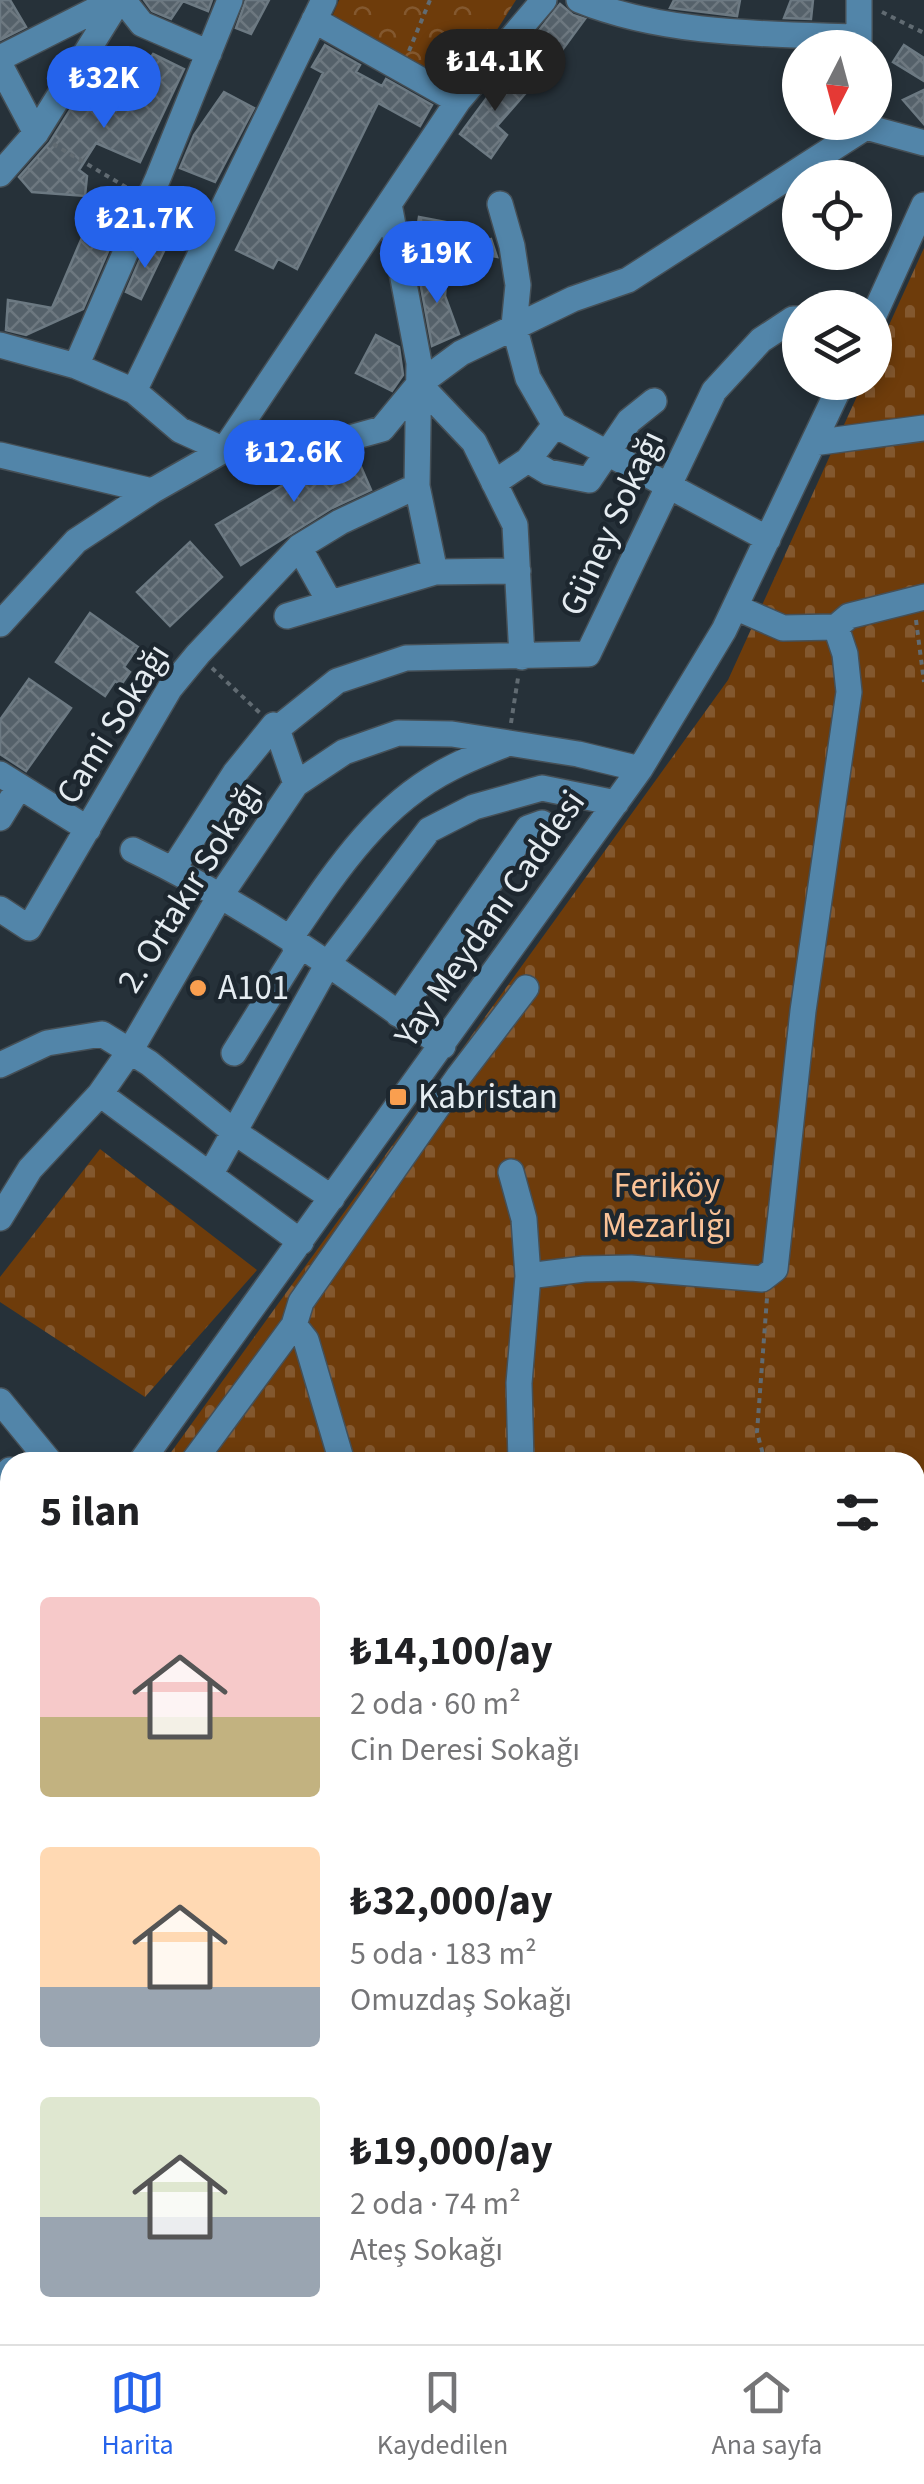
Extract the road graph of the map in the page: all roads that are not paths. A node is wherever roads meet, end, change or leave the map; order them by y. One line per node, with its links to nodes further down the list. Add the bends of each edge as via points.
1 (119, 0): 10 (street, via 142,24); 11 (street); 14 (street)
2 (230, 0): 10 (street)
3 (544, 0): 12 (street)
4 (579, 0): 6 (street, via 602,10)
5 (860, 1): 8 (street)
6 (641, 8): 9 (street, via 731,33)
7 (319, 10): 12 (street); 27 (street)
8 (859, 30)
9 (782, 37)
10 (209, 53): 25 (street)
11 (0, 61): 14 (street)
12 (458, 101): 18 (street)
13 (892, 132): 16 (street)
14 (36, 133): 17 (street)
15 (843, 140): 22 (street, via 628,280)
16 (924, 141)
17 (0, 174)
18 (389, 204): 26 (street); 33 (street)
19 (500, 204): 22 (street, via 518,285)
20 (924, 205): 21 (street)
21 (885, 290)
22 (514, 326): 26 (street); 30 (street, via 528,378)
23 (782, 326): 38 (street, Güney Sokağı, via 714,391)
24 (0, 346): 25 (street)
25 (76, 366): 27 (street)
26 (419, 384): 33 (street, via 382,429 346,439 290,438); 37 (street, via 474,442); 39 (street)
27 (134, 390): 33 (street, via 180,430)
28 (833, 400): 32 (street, Yay Meydanı Caddesi)
29 (654, 401): 34 (street)
30 (555, 424): 34 (street); 36 (street)
31 (924, 428): 32 (street)
32 (813, 443): 41 (street, Yay Meydanı Caddesi)
33 (224, 450): 40 (street)
34 (607, 452): 36 (street, via 588,480 548,472); 38 (street)
35 (0, 455): 40 (street)
36 (528, 460): 37 (street)
37 (494, 483): 43 (street, via 515,525)
38 (669, 483): 41 (street); 51 (street, Güney Sokağı, via 588,654)
39 (417, 486): 42 (street, Cami Sokağı); 44 (street)
40 (152, 491): 49 (street, via 76,541)
41 (768, 538): 47 (street, Yay Meydanı Caddesi)
42 (299, 547): 46 (street); 60 (street, Cami Sokağı, via 170,688)
43 (518, 571): 44 (street); 51 (street)
44 (435, 572): 46 (street)
45 (919, 599): 50 (street, via 849,616)
46 (329, 602): 48 (street)
47 (735, 607): 50 (street, via 783,628); 54 (street, Yay Meydanı Caddesi)
48 (287, 616)
49 (0, 624)
50 (836, 627): 80 (street, via 849,692 775,1269 762,1279 631,1268)
51 (522, 657): 56 (street, Güney Sokağı, via 406,658 337,681 277,729)
52 (274, 726): 62 (street)
53 (508, 742): 54 (street, 2. Ortakır Sokağı); 56 (street, 2. Ortakır Sokağı, via 398,733 344,752); 65 (street, via 448,769 394,806 339,868)
54 (640, 769): 57 (street, Yay Meydanı Caddesi)
55 (10, 780): 58 (street, Cami Sokağı); 60 (street)
56 (296, 784): 63 (street, 2. Ortakır Sokağı)
57 (616, 803): 66 (street, via 542,788 474,807 429,830); 69 (street, Yay Meydanı Caddesi)
58 (0, 818)
59 (542, 823): 68 (street, via 528,828)
60 (88, 829): 64 (street, Cami Sokağı, via 29,928)
61 (132, 850): 62 (street)
62 (173, 869): 63 (street)
63 (220, 896): 65 (street); 70 (street, 2. Ortakır Sokağı)
64 (0, 909)
65 (292, 937): 66 (street); 71 (street, via 297,952)
66 (329, 962): 68 (street); 74 (street)
67 (526, 988): 81 (street, via 310,1285)
68 (398, 1014): 69 (street)
69 (443, 1046): 77 (street, Yay Meydanı Caddesi)
70 (130, 1051): 72 (street, via 102,1034 47,1043); 73 (street, 2. Ortakır Sokağı); 74 (street)
71 (234, 1054)
72 (0, 1065)
73 (100, 1094): 76 (street); 78 (street, 2. Ortakır Sokağı, via 30,1169)
74 (233, 1130): 76 (street); 77 (street)
75 (511, 1172): 80 (street, via 524,1220)
76 (210, 1176): 79 (street)
77 (332, 1198): 79 (street, Yay Meydanı Caddesi)
78 (0, 1218)
79 (300, 1242): 84 (street, Yay Meydanı Caddesi)
80 (528, 1276): 87 (street)
81 (294, 1324): 85 (street); 86 (street, via 306,1340)
82 (0, 1401): 83 (street)
83 (32, 1452)
84 (147, 1452)
85 (200, 1452)
86 (339, 1452)
87 (521, 1452)

